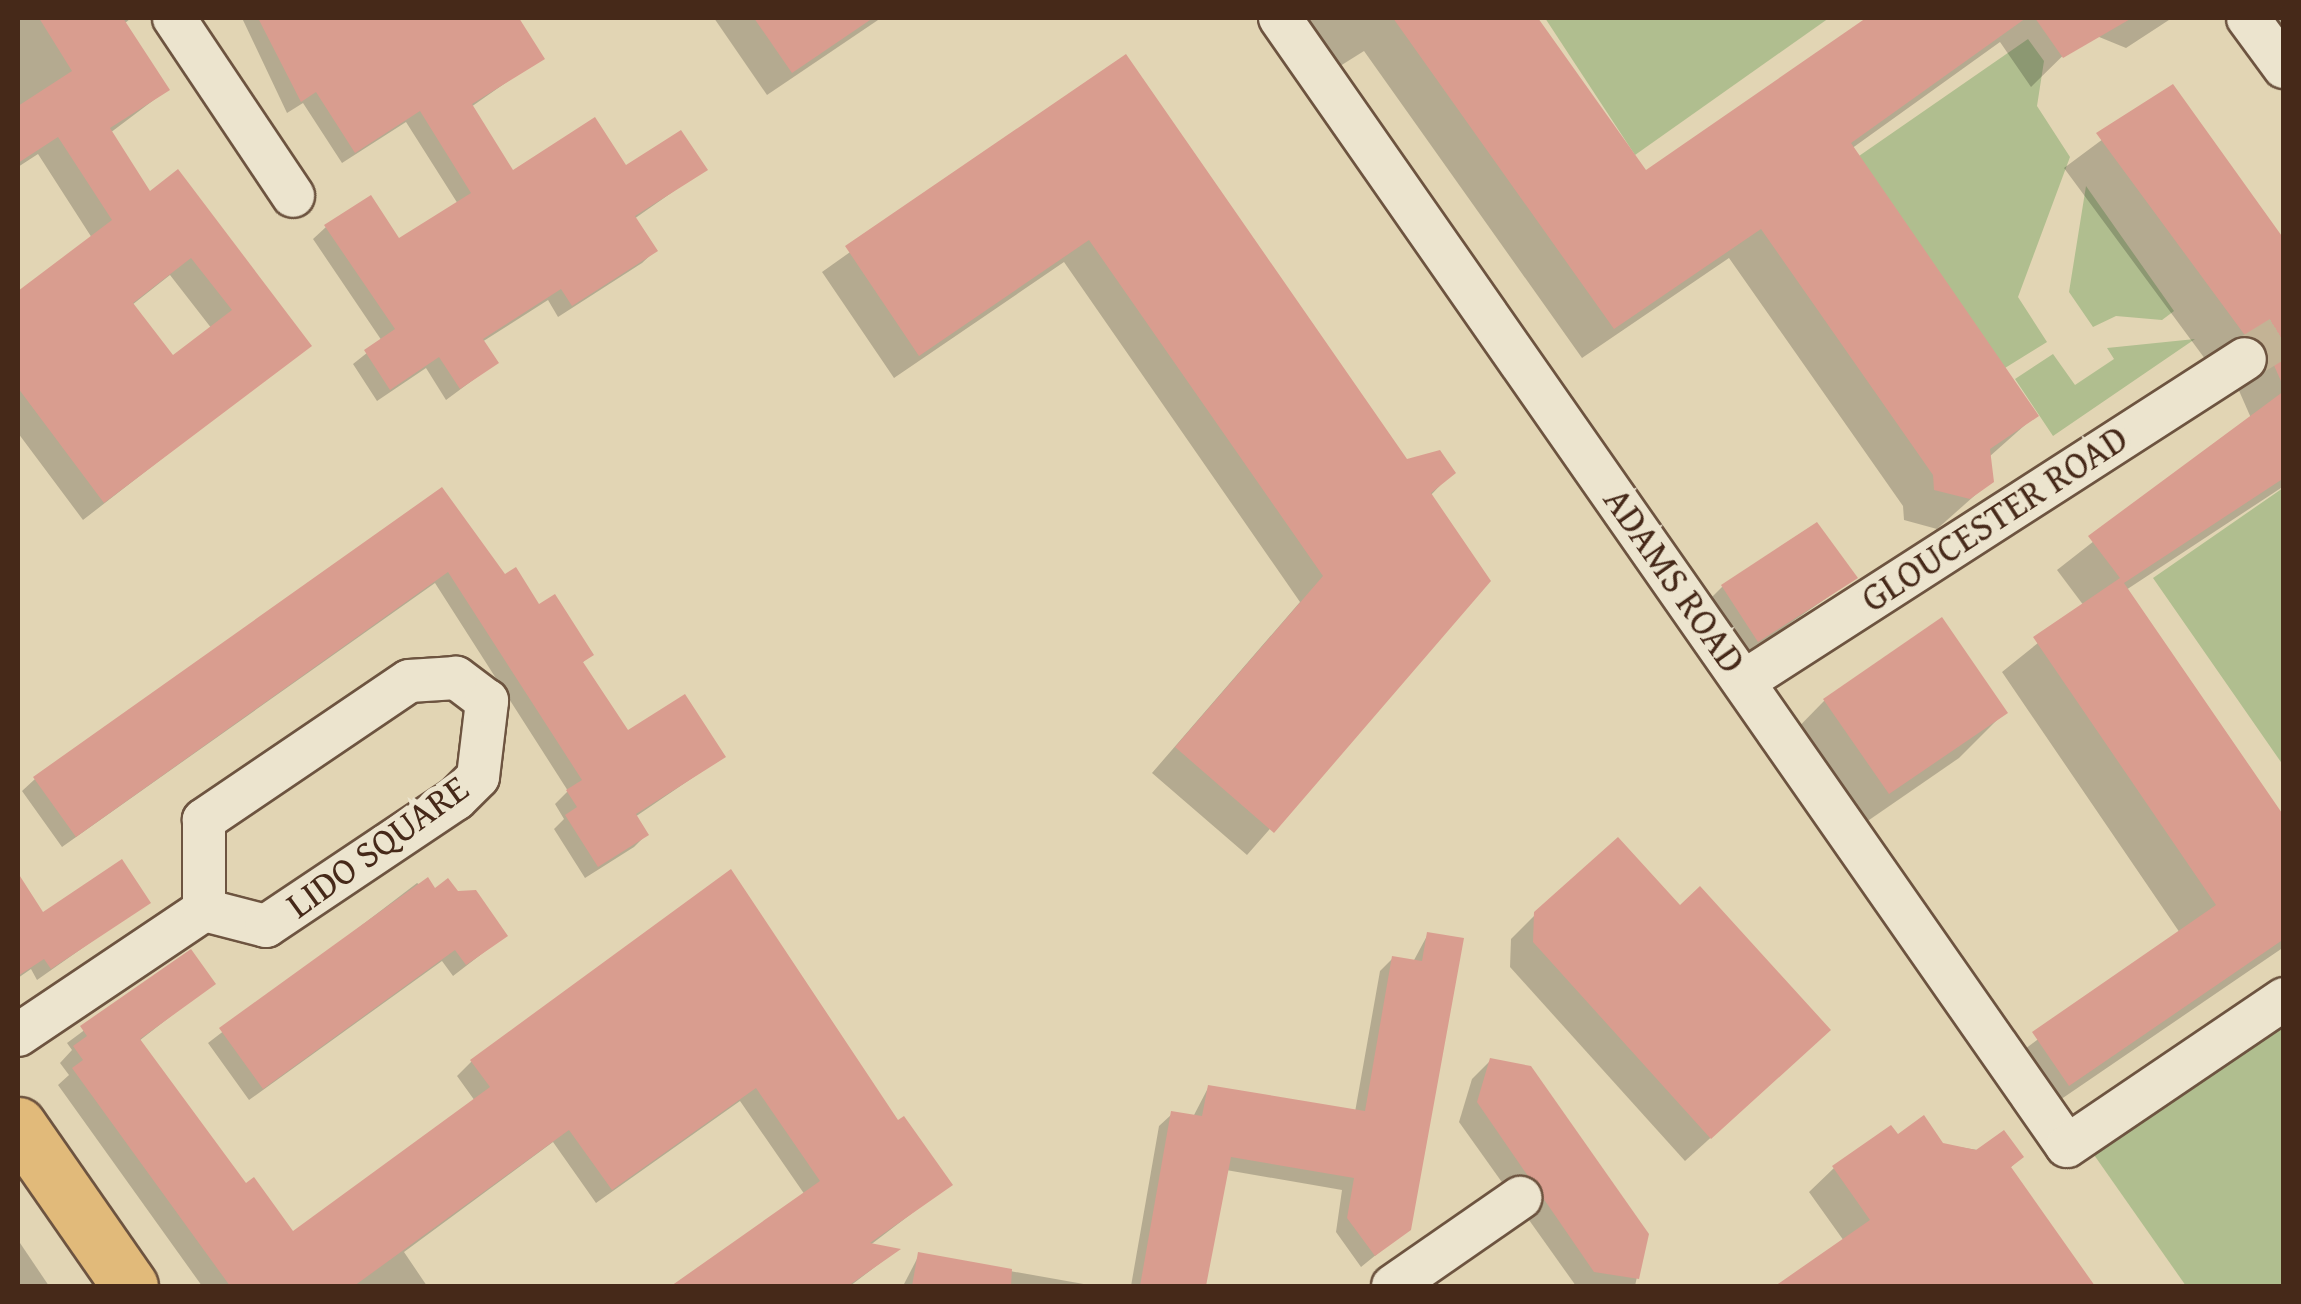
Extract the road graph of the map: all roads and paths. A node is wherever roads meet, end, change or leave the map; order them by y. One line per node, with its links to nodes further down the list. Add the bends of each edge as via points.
1 (176, 18): 5 (street)
2 (1280, 18): 7 (street, ADAMS ROAD)
3 (2248, 18): 4 (street)
4 (2284, 67)
5 (293, 196)
6 (2246, 359): 7 (street, GLOUCESTER ROAD)
7 (1755, 694): 9 (street, ADAMS ROAD, via 2068,1146)
8 (204, 910): 8 (street, LIDO SQUARE, via 266,926 456,799 478,776 487,702 456,678 408,681 204,820); 10 (street)
9 (2284, 999)
10 (18, 1034)
11 (18, 1125): 13 (main road)
12 (1520, 1198): 14 (street)
13 (130, 1286)
14 (1393, 1286)

